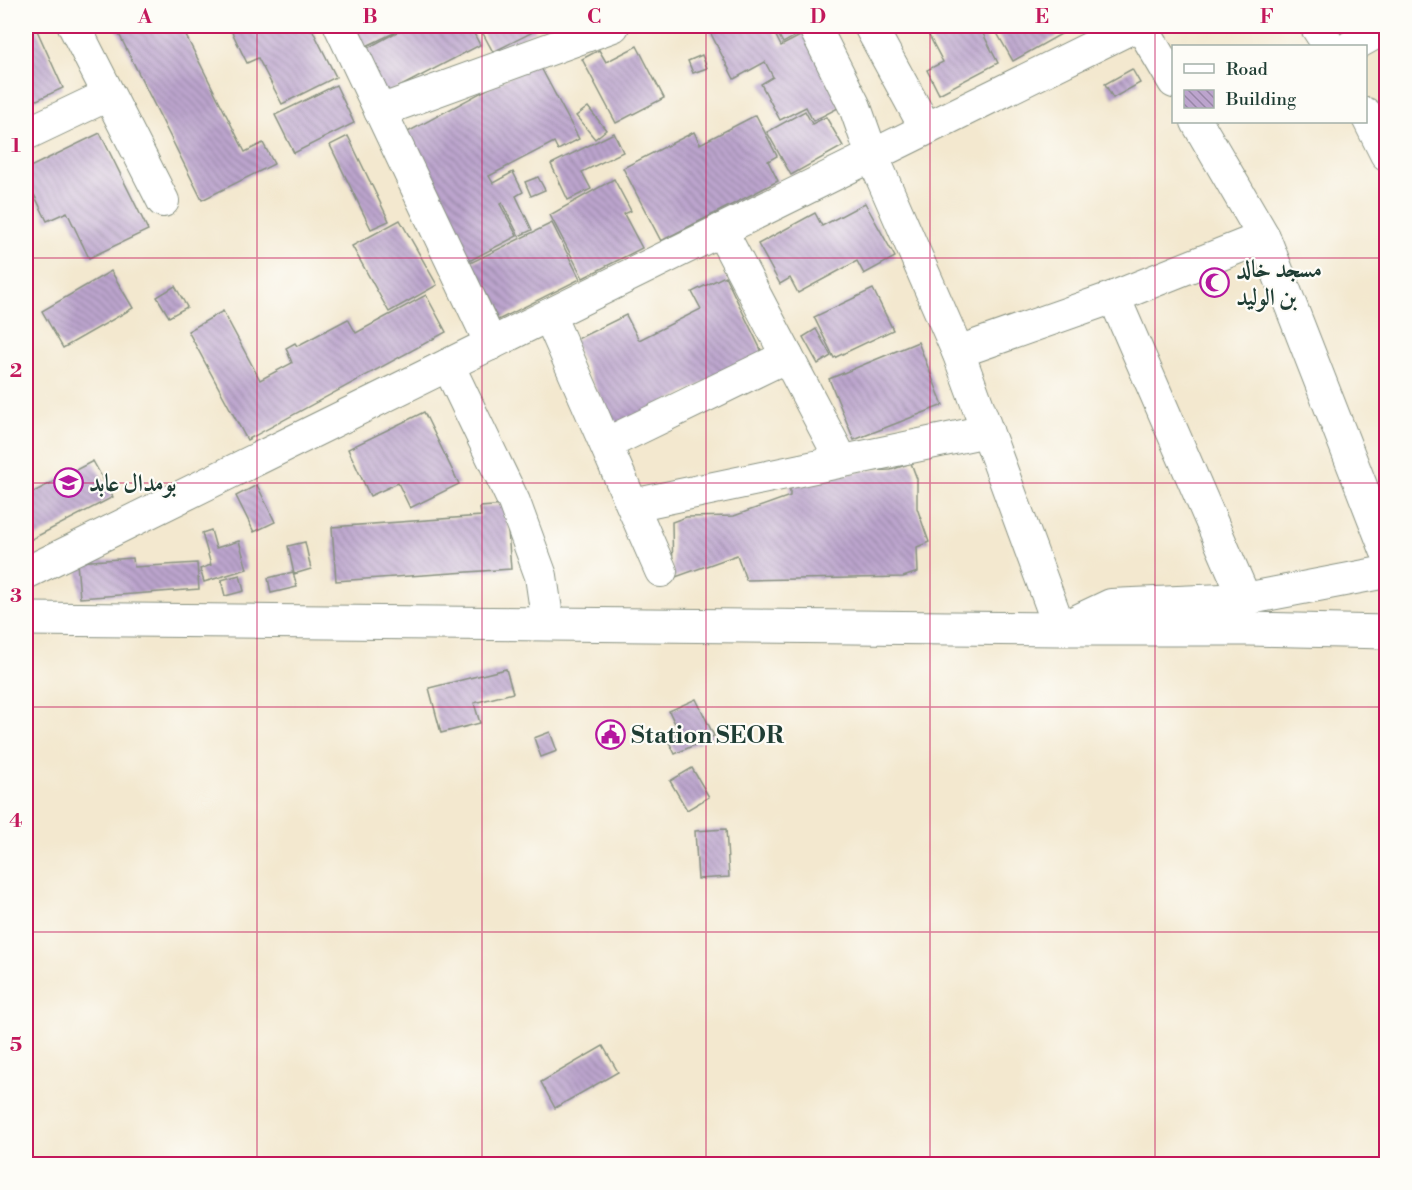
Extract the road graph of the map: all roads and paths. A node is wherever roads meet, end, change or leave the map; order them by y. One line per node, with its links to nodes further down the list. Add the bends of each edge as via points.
1 (74, 26): 15 (street)
2 (340, 26): 16 (street)
3 (613, 26): 10 (street)
4 (814, 26): 22 (street, via 855,107)
5 (870, 26): 19 (street)
6 (1134, 26): 11 (street)
7 (1141, 26): 14 (street)
8 (1316, 26): 12 (street)
9 (1386, 27): 13 (street)
10 (565, 34): 16 (street)
11 (1089, 35): 19 (street)
12 (1328, 45)
13 (1354, 45)
14 (1172, 80)
15 (108, 95): 20 (street); 23 (street)
16 (380, 111): 28 (street)
17 (1367, 118): 21 (street)
18 (1198, 123): 25 (street)
19 (925, 127): 22 (street)
20 (26, 134)
21 (1386, 154)
22 (872, 155): 24 (street); 29 (street)
23 (163, 201)
24 (721, 230): 27 (street); 30 (street)
25 (1264, 237): 26 (street); 36 (street)
26 (1114, 297): 29 (street); 40 (street)
27 (549, 315): 28 (street); 33 (street)
28 (491, 344): 31 (street)
29 (958, 352): 32 (street)
30 (787, 356): 33 (street); 34 (street)
31 (448, 365): 39 (street); 42 (street, via 514,502 541,576)
32 (987, 431): 34 (street); 43 (street)
33 (606, 444): 35 (street)
34 (842, 461): 35 (street)
35 (633, 505): 37 (street)
36 (1386, 550)
37 (661, 571)
38 (1386, 572): 40 (street)
39 (26, 573)
40 (1245, 599): 43 (street, via 1112,605)
41 (26, 619): 42 (main road)
42 (548, 624): 43 (main road)
43 (1060, 629): 44 (main road)
44 (1386, 633)

